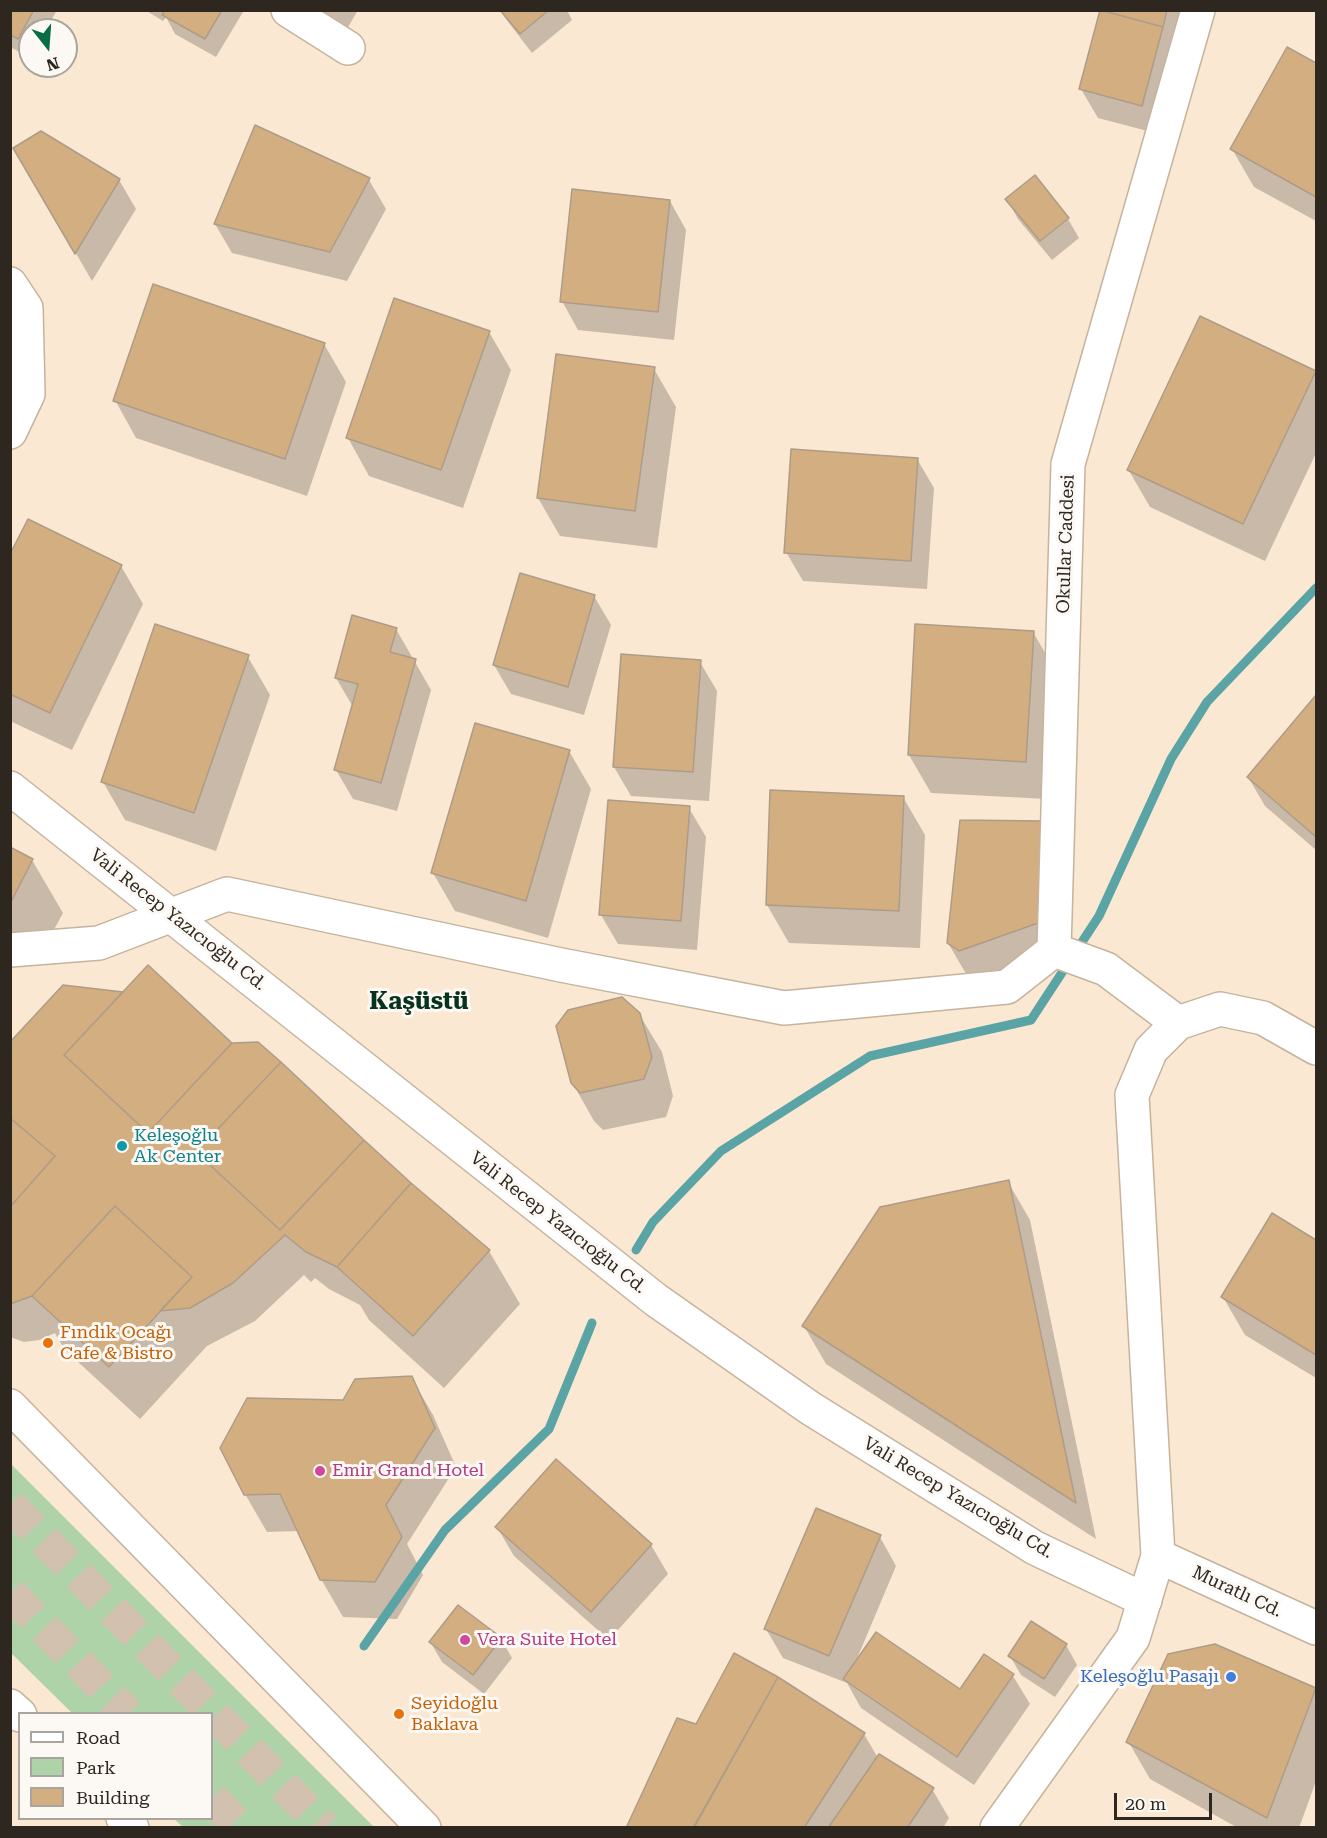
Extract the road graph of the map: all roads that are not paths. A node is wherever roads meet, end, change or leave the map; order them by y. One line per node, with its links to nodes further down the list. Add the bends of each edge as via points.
1 (288, 10): 3 (main road)
2 (1198, 10): 9 (main road, Okullar Caddesi, via 1068,464)
3 (348, 48)
4 (10, 284): 5 (main road, via 26,308 28,394)
5 (10, 432)
6 (10, 788): 7 (main road, Vali Recep Yazıcıoğlu Cd.)
7 (172, 916): 8 (main road, via 99,943); 9 (main road, via 227,894 784,1008 1008,987); 14 (main road, Vali Recep Yazıcıoğlu Cd., via 685,1321 810,1408 1026,1542)
8 (10, 950)
9 (1054, 950): 10 (main road, via 1106,969)
10 (1178, 1023): 11 (main road, via 1220,1009 1263,1018); 13 (main road, via 1151,1050 1132,1095)
11 (1317, 1047)
12 (10, 1406): 16 (main road)
13 (1158, 1556): 14 (main road); 15 (main road, Muratlı Cd.)
14 (1145, 1599): 17 (main road, via 1133,1638)
15 (1317, 1628)
16 (424, 1827)
17 (997, 1827)

